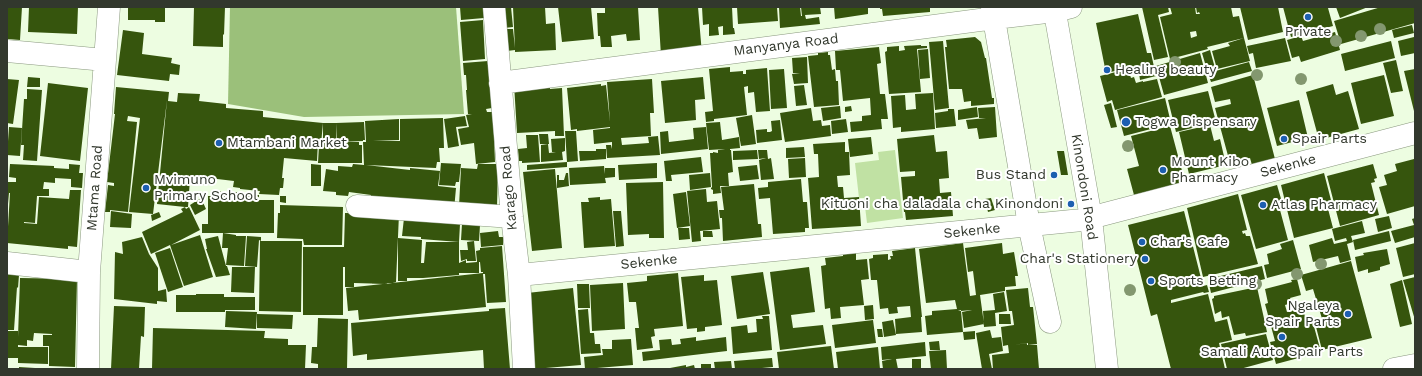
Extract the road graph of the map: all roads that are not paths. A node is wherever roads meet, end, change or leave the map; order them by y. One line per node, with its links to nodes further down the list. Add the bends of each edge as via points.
1 (109, 7): 6 (street, Mtama Road)
2 (494, 7): 7 (street, Karago Road)
3 (1060, 8): 4 (street, Manyanya Road); 11 (street, Kinondoni Road)
4 (994, 12): 7 (street, Manyanya Road); 12 (street)
5 (7, 51): 6 (street)
6 (105, 60): 14 (street, Mtama Road)
7 (500, 83): 10 (street, Karago Road)
8 (1415, 133): 11 (street, Sekenke)
9 (357, 206): 10 (street)
10 (512, 217): 15 (street, Karago Road)
11 (1091, 218): 12 (street, Sekenke); 20 (street, Kinondoni Road)
12 (1029, 225): 15 (street, Sekenke); 16 (street)
13 (7, 264): 14 (street)
14 (89, 272): 18 (street, Mtama Road)
15 (519, 275): 19 (street, Karago Road)
16 (1050, 322)
17 (1415, 365): 21 (street)
18 (88, 369)
19 (524, 369)
20 (1107, 369)
21 (1394, 369)

